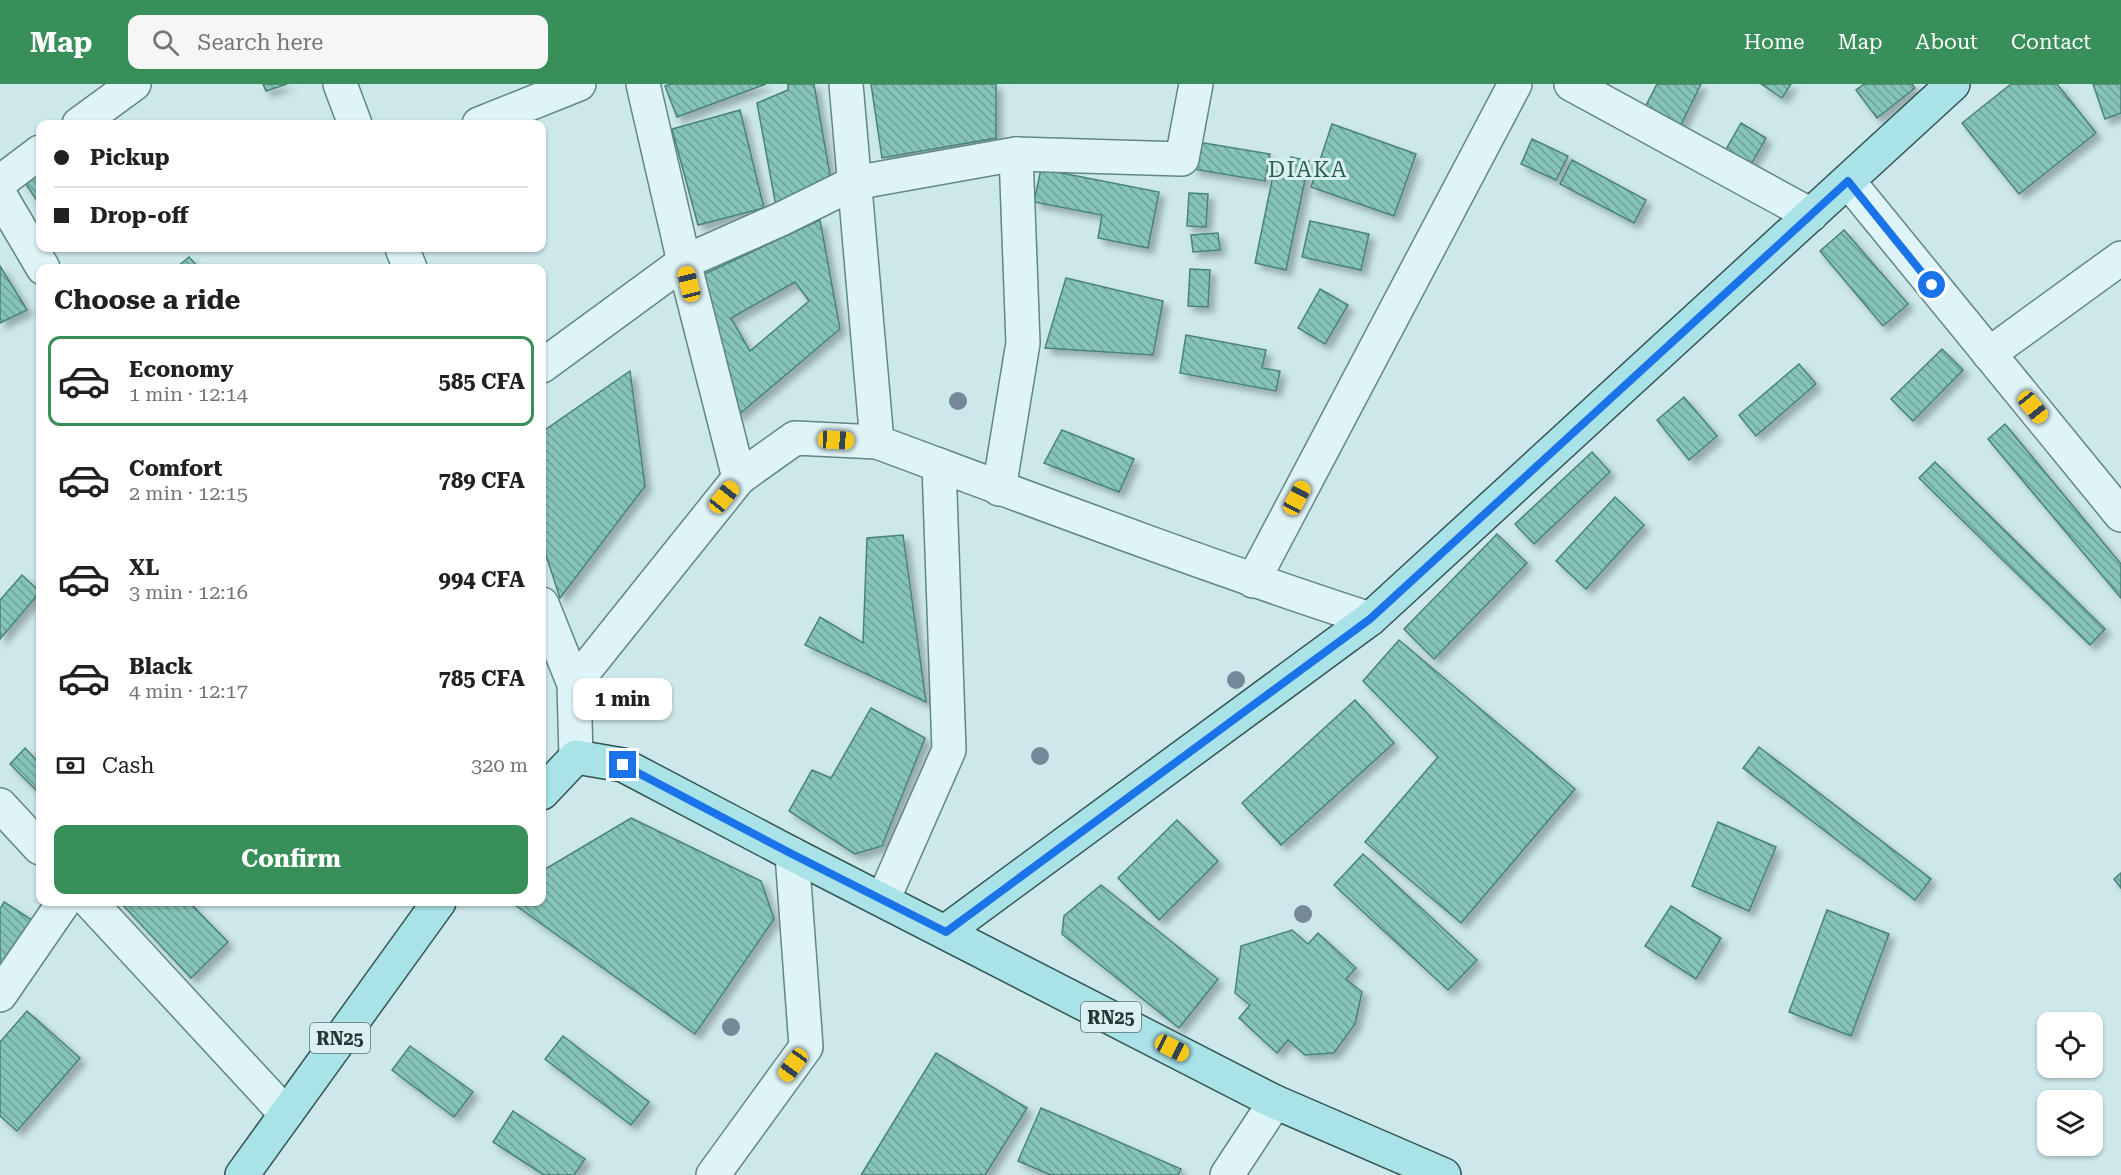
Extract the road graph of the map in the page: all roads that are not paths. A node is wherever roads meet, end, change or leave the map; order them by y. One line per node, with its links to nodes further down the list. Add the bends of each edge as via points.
1 (134, 84): 10 (street)
2 (340, 84): 11 (street)
3 (579, 84): 12 (street)
4 (643, 84): 21 (street)
5 (846, 84): 17 (street)
6 (1196, 84): 13 (street, via 1182,159)
7 (1515, 84): 30 (street)
8 (1571, 84): 19 (street)
9 (1953, 84): 15 (main road)
10 (84, 120)
11 (354, 120)
12 (489, 120)
13 (1016, 154): 17 (street); 28 (street, via 1023,343)
14 (36, 155): 16 (street)
15 (1848, 181): 19 (main road); 23 (street)
16 (0, 182)
17 (854, 183): 21 (street); 25 (street)
18 (0, 195): 22 (street)
19 (1811, 215): 32 (main road)
20 (2121, 258): 23 (street)
21 (684, 262): 24 (street); 27 (street)
22 (41, 264)
23 (1989, 354): 29 (street)
24 (546, 363)
25 (877, 442): 26 (street); 27 (street, via 795,438)
26 (939, 465): 28 (street); 39 (street, via 949,750)
27 (739, 478): 33 (street)
28 (999, 489): 30 (street)
29 (2121, 515)
30 (1253, 581): 32 (street)
31 (546, 614): 33 (street)
32 (1370, 619): 43 (main road)
33 (574, 684): 34 (street)
34 (576, 757): 35 (main road); 38 (main road, RN25, via 623,765)
35 (546, 789)
36 (0, 805): 37 (street)
37 (36, 844)
38 (792, 854): 39 (main road, RN25); 48 (street, via 806,1047)
39 (883, 900): 43 (main road, RN25)
40 (61, 906): 44 (street)
41 (94, 906): 46 (street)
42 (436, 906): 46 (main road, RN25)
43 (946, 932): 45 (main road, RN25)
44 (0, 995)
45 (1275, 1102): 49 (street); 50 (main road, RN25)
46 (286, 1113): 47 (main road, RN25)
47 (242, 1175)
48 (713, 1175)
49 (1227, 1175)
50 (1444, 1175)

